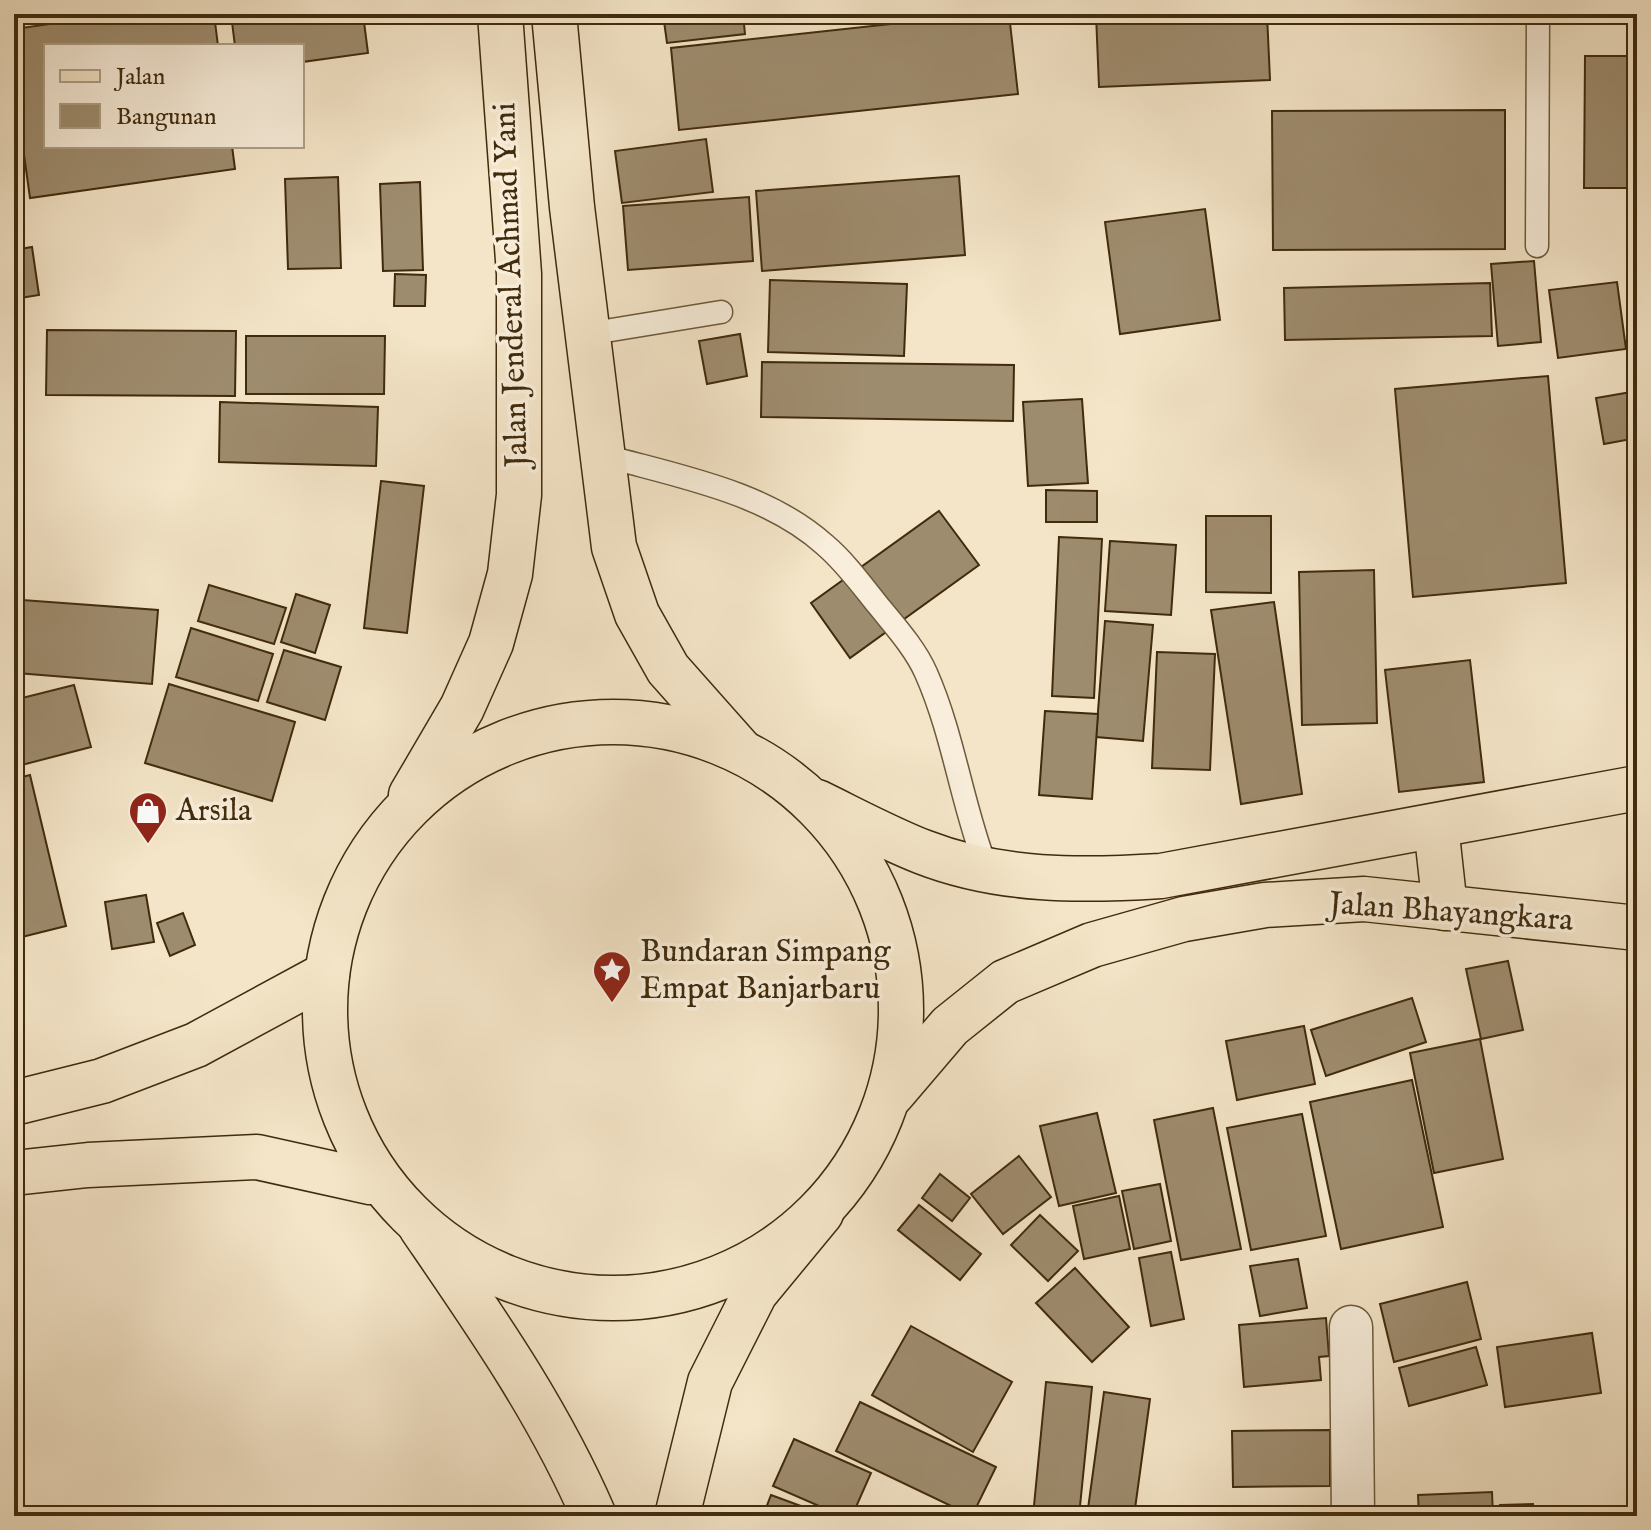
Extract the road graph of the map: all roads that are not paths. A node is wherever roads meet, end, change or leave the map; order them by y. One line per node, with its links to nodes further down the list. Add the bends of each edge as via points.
1 (500, 14): 11 (main road, Jalan Jenderal Achmad Yani, via 519,274 519,495 512,558 491,643 462,708)
2 (554, 14): 6 (main road, Jalan Jenderal Achmad Yani)
3 (1538, 14): 4 (lane)
4 (1537, 246)
5 (721, 312): 6 (lane)
6 (587, 334): 7 (main road, Jalan Jenderal Achmad Yani)
7 (602, 455): 8 (main road, Jalan Jenderal Achmad Yani, via 614,547 637,614 668,669); 13 (lane, via 756,503 826,545 926,671)
8 (739, 749): 10 (main road, via 780,772); 11 (main road, via 650,723 557,727 470,760)
9 (1637, 788): 12 (main road)
10 (817, 802): 13 (main road, via 924,853); 17 (main road, via 866,864 896,937 905,1016)
11 (398, 818): 16 (main road, via 353,885)
12 (1436, 826): 13 (main road, via 1161,876 1085,881); 14 (main road)
13 (987, 870)
14 (1445, 908): 15 (main road, Jalan Bhayangkara); 17 (main road, Jalan Bhayangkara, via 1364,899 1265,905 1184,919 1092,945 1005,982 950,1026)
15 (1637, 928)
16 (327, 974): 18 (main road, via 196,1045 102,1081); 20 (main road, via 324,1032 339,1103)
17 (892, 1094): 21 (main road)
18 (14, 1103)
19 (14, 1173): 20 (main road, via 257,1157)
20 (370, 1182): 22 (main road)
21 (821, 1213): 22 (main road, via 750,1265 668,1294 595,1297 495,1274); 25 (main road, via 755,1293 710,1382)
22 (421, 1227): 24 (main road, via 515,1364)
23 (1351, 1327): 26 (street)
24 (594, 1516)
25 (677, 1516)
26 (1353, 1516)

